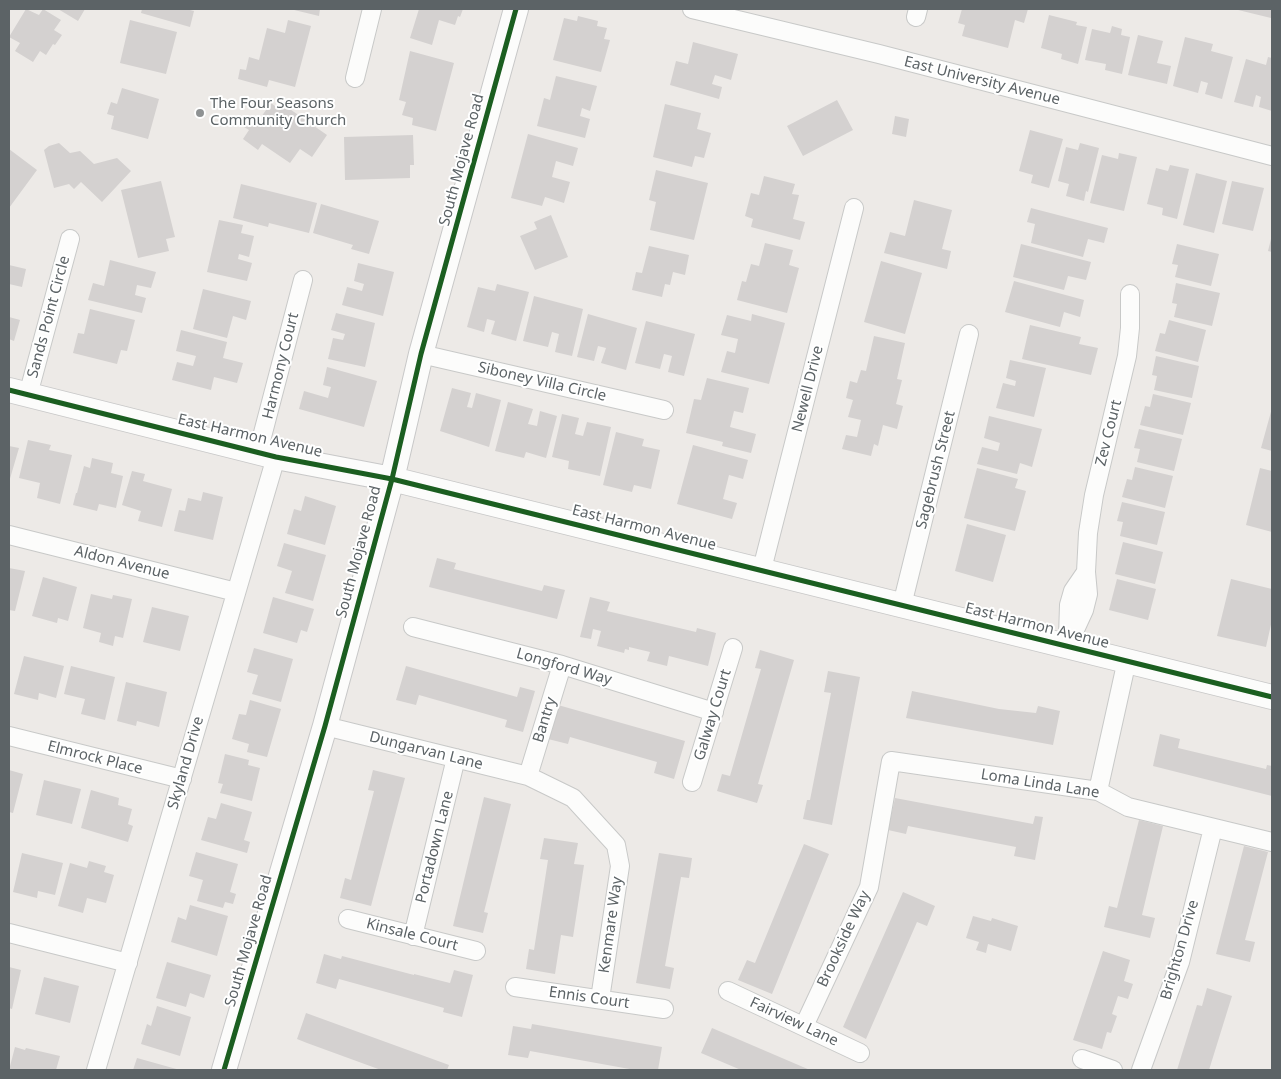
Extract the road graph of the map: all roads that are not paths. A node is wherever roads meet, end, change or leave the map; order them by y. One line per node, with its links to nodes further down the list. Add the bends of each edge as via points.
1 (372, 9): 4 (street)
2 (516, 9): 11 (main road, South Mojave Road)
3 (692, 9): 5 (street, East University Avenue)
4 (355, 78)
5 (1272, 156)
6 (854, 208): 17 (street, Newell Drive)
7 (70, 239): 12 (street, Sands Point Circle)
8 (303, 280): 14 (street, Harmony Court)
9 (1130, 294): 21 (street, Zev Court, via 1127,356 1094,495 1086,572 1073,590 1069,605)
10 (969, 334): 19 (street, Sagebrush Street)
11 (421, 354): 13 (street, Siboney Villa Circle); 15 (main road, South Mojave Road)
12 (18, 392): 14 (main road, East Harmon Avenue)
13 (664, 410)
14 (267, 454): 15 (main road, East Harmon Avenue); 18 (street, Skyland Drive)
15 (392, 479): 17 (main road, East Harmon Avenue); 27 (main road, South Mojave Road)
16 (9, 535): 18 (street, Aldon Avenue)
17 (762, 569): 19 (main road, East Harmon Avenue)
18 (236, 592): 32 (street, Skyland Drive)
19 (902, 605): 21 (main road, East Harmon Avenue)
20 (413, 627): 24 (street, Longford Way)
21 (1068, 647): 23 (main road, East Harmon Avenue)
22 (733, 648): 26 (street, Galway Court)
23 (1127, 660): 25 (main road, East Harmon Avenue); 34 (street)
24 (562, 665): 26 (street, Longford Way); 31 (street, Bantry)
25 (1272, 697)
26 (714, 712): 33 (street, Galway Court)
27 (325, 726): 29 (street, Dungarvan Lane); 50 (main road, South Mojave Road)
28 (9, 736): 32 (street, Elmrock Place)
29 (456, 758): 31 (street, Dungarvan Lane); 39 (street, Portadown Lane)
30 (890, 761): 34 (street, Loma Linda Lane); 46 (street, Brookside Way, via 869,887)
31 (528, 776): 44 (street, Kenmare Way, via 573,798 616,845 620,866)
32 (182, 779): 41 (street, Skyland Drive)
33 (692, 782)
34 (1098, 791): 35 (street, Loma Linda Lane, via 1128,807)
35 (1213, 828): 36 (street, Loma Linda Lane); 52 (street, Brighton Drive, via 1180,962)
36 (1272, 842)
37 (348, 919): 39 (street, Kinsale Court)
38 (9, 933): 41 (street)
39 (413, 936): 40 (street, Kinsale Court)
40 (476, 951)
41 (128, 964): 49 (street, Skyland Drive)
42 (515, 987): 44 (street, Ennis Court)
43 (728, 991): 46 (street, Fairview Lane)
44 (600, 999): 45 (street, Ennis Court)
45 (664, 1009)
46 (804, 1026): 47 (street, Fairview Lane)
47 (860, 1052)
48 (1082, 1059): 51 (street)
49 (96, 1070)
50 (224, 1070)
51 (1113, 1070)
52 (1141, 1070)

